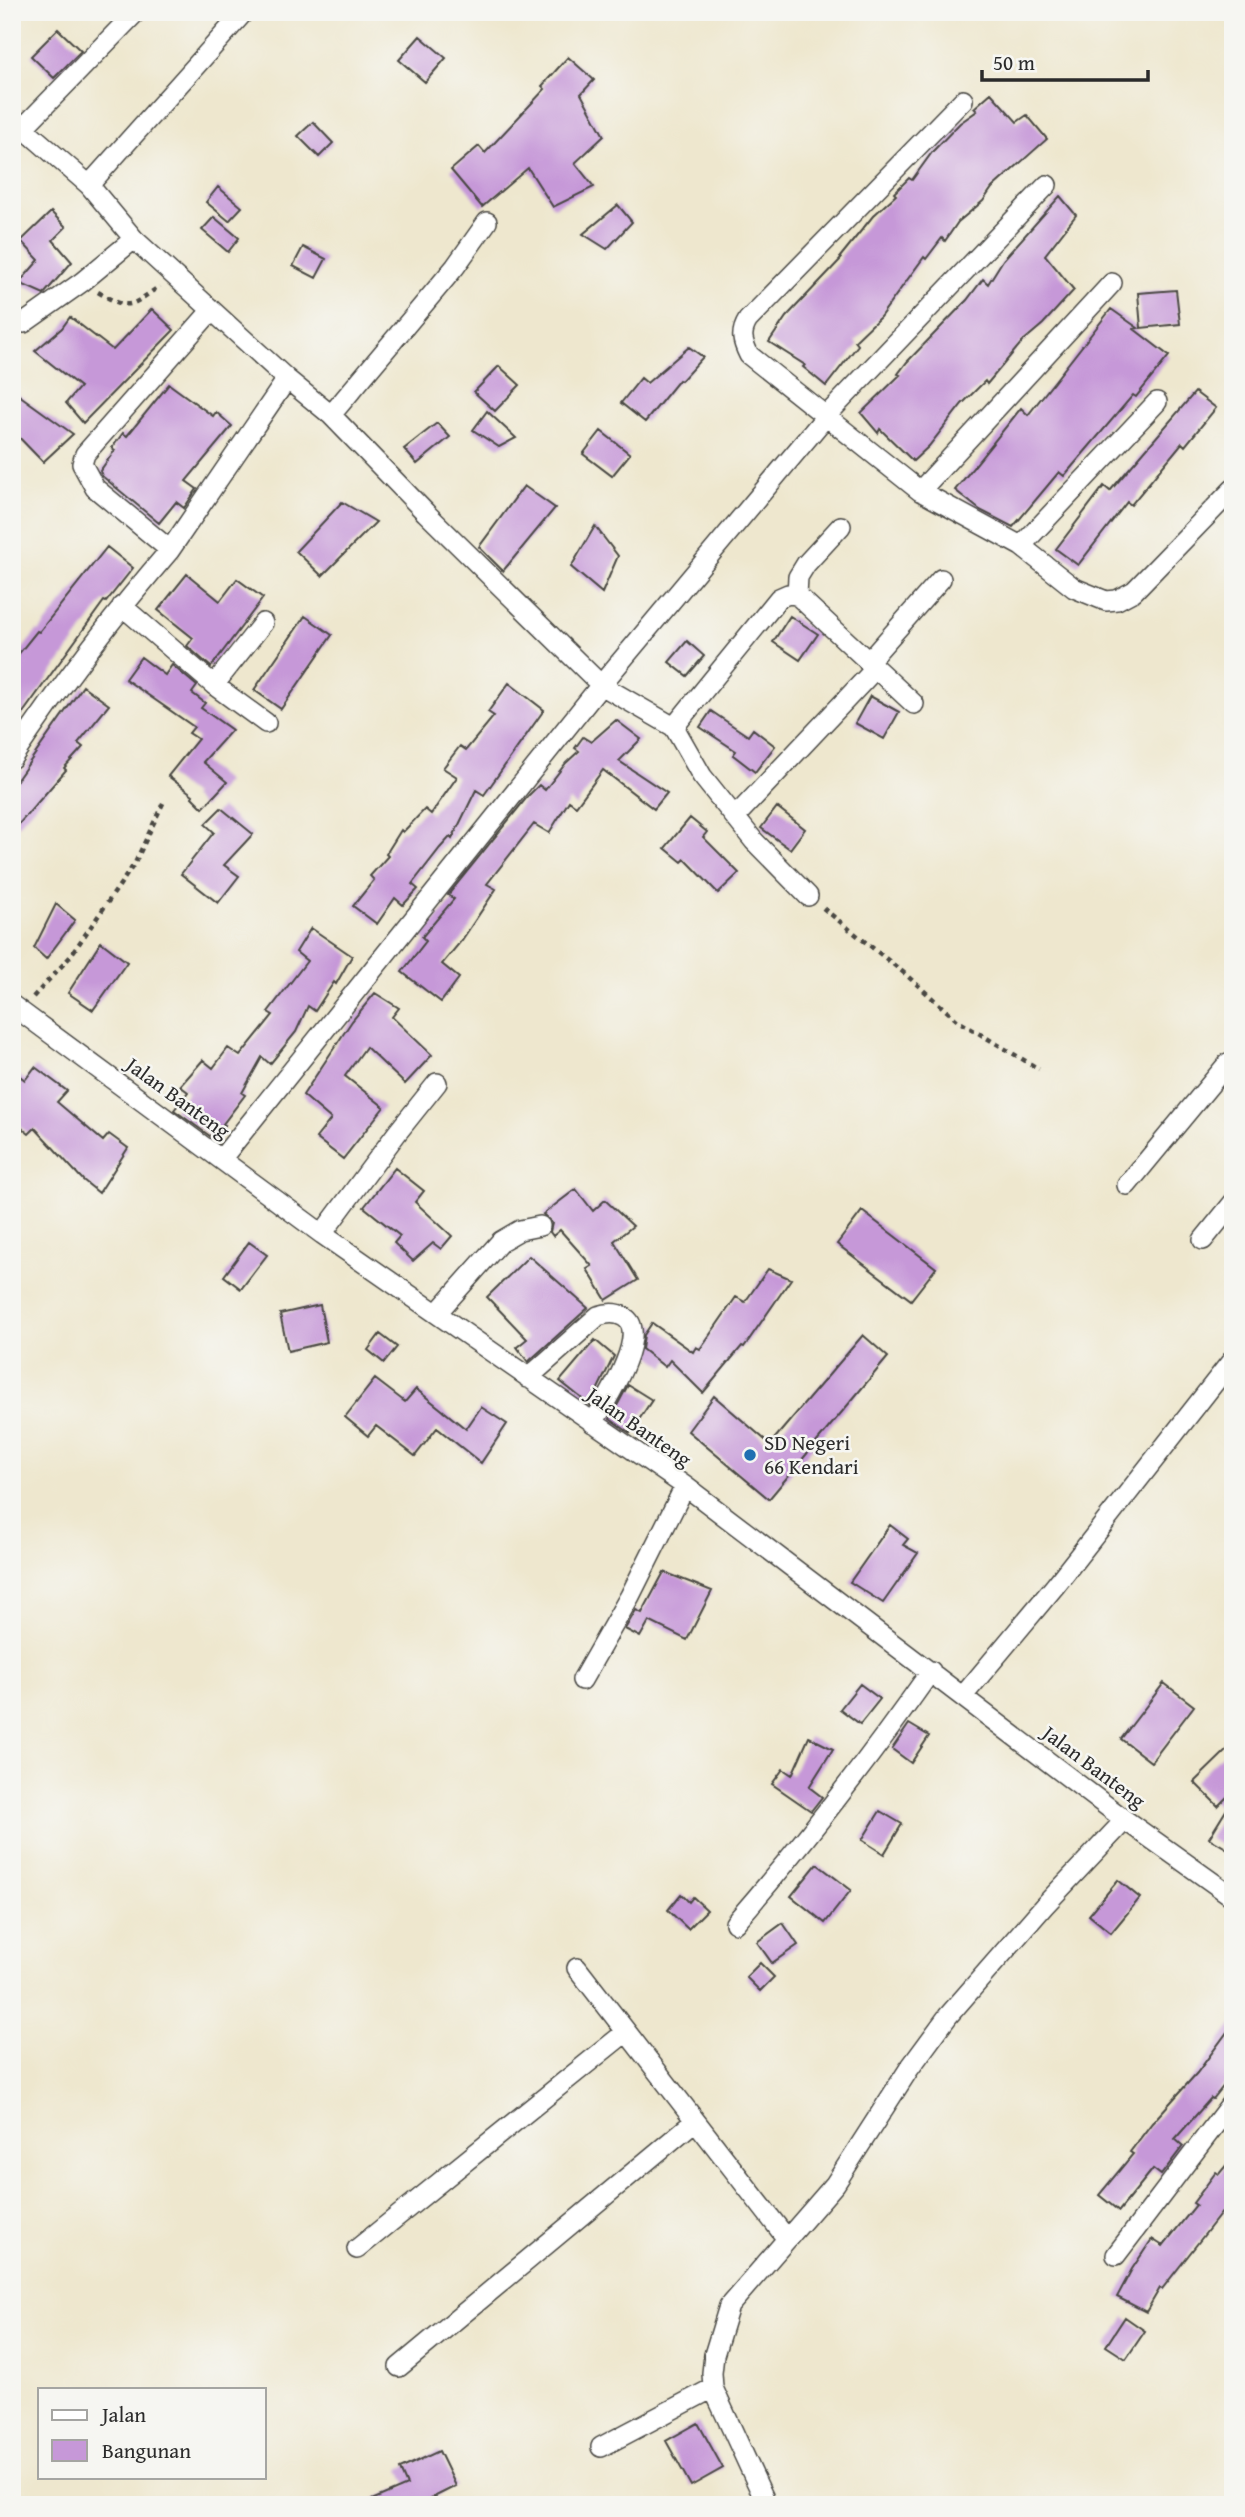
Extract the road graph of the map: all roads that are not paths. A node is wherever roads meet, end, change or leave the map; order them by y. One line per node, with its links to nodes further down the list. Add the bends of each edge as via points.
1 (136, 12): 4 (street)
2 (244, 12): 5 (street)
3 (962, 100): 15 (street, via 743,329 742,341 749,355)
4 (17, 124): 5 (street)
5 (89, 185): 8 (street)
6 (1047, 185): 15 (street)
7 (487, 222): 14 (street)
8 (134, 239): 10 (street); 11 (street)
9 (1112, 283): 17 (street)
10 (211, 311): 12 (street); 20 (street, via 85,454 82,464 95,488)
11 (24, 323)
12 (287, 379): 14 (street); 20 (street)
13 (1157, 402): 19 (street)
14 (331, 415): 27 (street)
15 (827, 415): 17 (street); 27 (street)
16 (1233, 489): 19 (street, via 1134,591 1117,600 1074,589)
17 (920, 491): 19 (street)
18 (841, 526): 22 (street, via 806,564 798,578)
19 (1021, 546)
20 (170, 550): 23 (street)
21 (941, 579): 25 (street)
22 (797, 595): 25 (street); 30 (street, via 779,598)
23 (121, 606): 26 (street); 31 (street)
24 (263, 623): 26 (street)
25 (872, 666): 28 (street); 32 (street)
26 (214, 685): 29 (street)
27 (601, 685): 30 (street); 37 (street)
28 (914, 704)
29 (266, 723)
30 (674, 727): 32 (street, via 702,776)
31 (12, 758)
32 (735, 817): 33 (street)
33 (808, 896)
34 (16, 1008): 37 (street, Jalan Banteng)
35 (1231, 1063): 38 (street)
36 (438, 1083): 41 (street)
37 (222, 1158): 41 (street, Jalan Banteng)
38 (1127, 1185)
39 (1233, 1203): 42 (street)
40 (540, 1227): 43 (street, via 501,1241)
41 (322, 1234): 43 (street, Jalan Banteng)
42 (1203, 1240)
43 (437, 1313): 45 (street, Jalan Banteng)
44 (1233, 1359): 50 (street)
45 (528, 1378): 46 (street, Jalan Banteng); 46 (street, via 598,1315 627,1318 635,1337)
46 (593, 1423): 47 (street, Jalan Banteng)
47 (685, 1486): 48 (street, Jalan Banteng); 49 (street)
48 (931, 1671): 50 (street, Jalan Banteng); 53 (street, via 804,1844)
49 (582, 1680)
50 (963, 1696): 51 (street, Jalan Banteng)
51 (1125, 1820): 52 (street, Jalan Banteng); 58 (street, via 948,2016 835,2184)
52 (1233, 1897)
53 (735, 1923)
54 (577, 1968): 55 (street)
55 (626, 2032): 57 (street); 59 (street)
56 (1233, 2101): 60 (street)
57 (695, 2121): 58 (street); 61 (street)
58 (787, 2239): 62 (street, via 729,2306 714,2355)
59 (357, 2249)
60 (1116, 2255)
61 (399, 2367)
62 (713, 2388): 63 (street); 64 (street)
63 (601, 2447)
64 (767, 2505)

